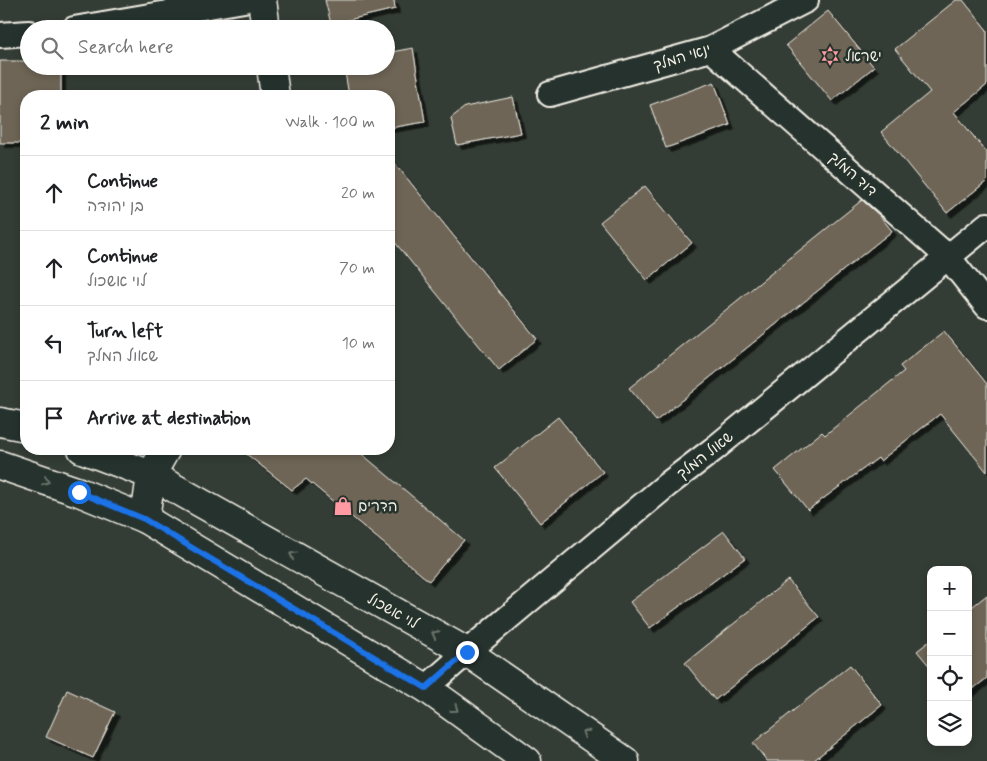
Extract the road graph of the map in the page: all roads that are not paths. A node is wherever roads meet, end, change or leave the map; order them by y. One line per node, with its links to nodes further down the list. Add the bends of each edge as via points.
1 (244, 0): 4 (street)
2 (262, 0): 5 (street)
3 (806, 0): 8 (street, ינאי המלך)
4 (127, 20)
5 (265, 20)
6 (20, 34): 7 (street)
7 (0, 35)
8 (711, 49): 11 (street, ינאי המלך); 13 (street, דוד המלך)
9 (272, 75): 10 (street)
10 (274, 90)
11 (550, 94)
12 (987, 225): 13 (street, שאול המלך)
13 (948, 257): 14 (street, דוד המלך); 22 (street, שאול המלך)
14 (987, 306)
15 (0, 422): 16 (street)
16 (20, 426)
17 (98, 455): 20 (street, לוי אשכול)
18 (163, 455): 20 (street)
19 (0, 465): 21 (street, one-way to 21)
20 (151, 475): 21 (street); 22 (street, לוי אשכול, one-way to 20)
21 (144, 519): 23 (street)
22 (467, 652): 23 (street, שאול המלך); 25 (street, לוי אשכול, one-way to 22)
23 (426, 688): 24 (street, one-way to 24)
24 (528, 761)
25 (625, 761)

